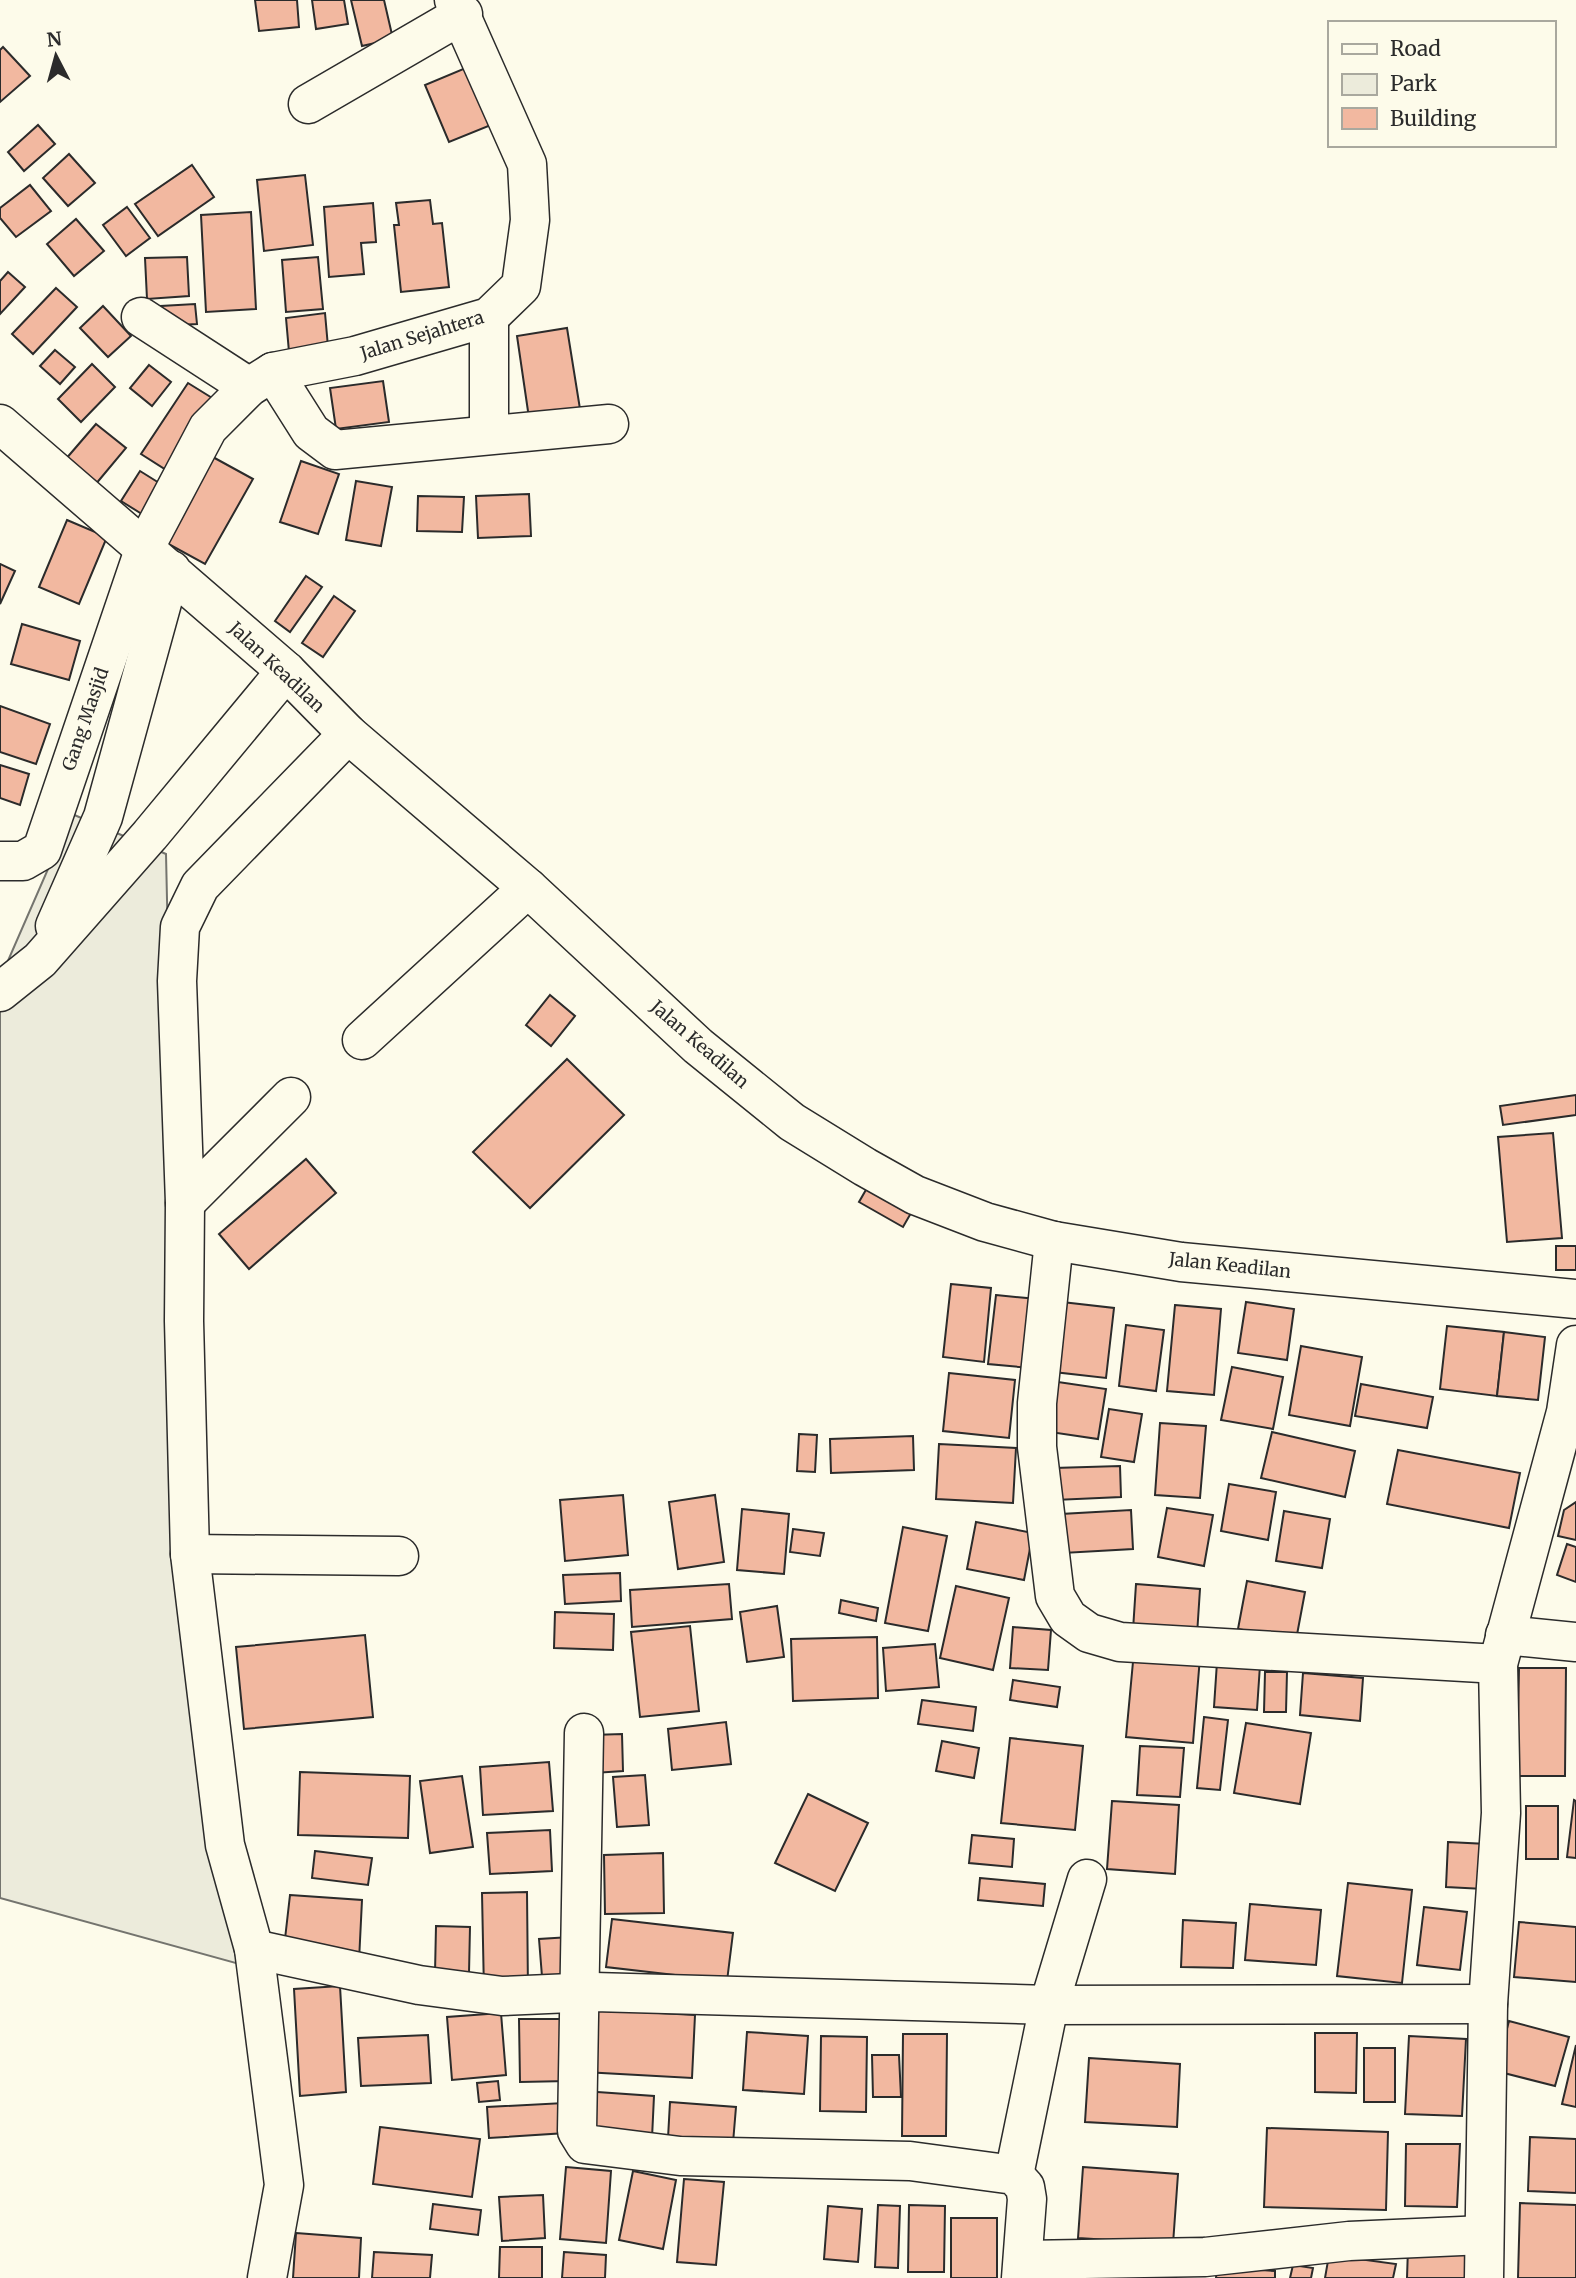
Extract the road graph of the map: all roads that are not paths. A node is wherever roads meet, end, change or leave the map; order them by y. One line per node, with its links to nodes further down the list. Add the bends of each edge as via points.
1 (458, 7): 2 (street); 4 (street, Jalan Sejahtera, via 527,164 530,220 521,286)
2 (308, 104)
3 (141, 317): 5 (street)
4 (489, 317): 5 (street, Jalan Sejahtera); 8 (street)
5 (261, 380): 8 (street, via 335,450); 9 (street, via 208,428)
6 (0, 424): 9 (street, Jalan Keadilan)
7 (609, 424): 8 (street)
8 (489, 433)
9 (158, 558): 10 (street, Jalan Keadilan); 12 (street, Gang Masjid, via 42,850 23,861); 14 (street, via 103,817)
10 (286, 671): 11 (street, Jalan Keadilan); 14 (street, via 150,835)
11 (348, 734): 13 (street, Jalan Keadilan); 17 (street, via 200,886 180,927 177,981)
12 (0, 861)
13 (528, 888): 15 (street); 18 (street, Jalan Keadilan, via 698,1046 792,1122 915,1195 985,1223)
14 (14, 976)
15 (362, 1040)
16 (291, 1097): 17 (street)
17 (186, 1203): 21 (street)
18 (1054, 1241): 19 (street, Jalan Keadilan, via 1181,1262); 24 (street, via 1037,1403 1037,1447 1055,1596 1068,1618 1089,1633 1120,1642)
19 (1576, 1299)
20 (1576, 1345): 24 (street, via 1566,1412)
21 (190, 1554): 22 (street); 27 (street, via 225,1845)
22 (399, 1556)
23 (1576, 1642): 24 (street)
24 (1502, 1649): 29 (street, via 1501,1813)
25 (583, 1733): 28 (street)
26 (1087, 1879): 30 (street)
27 (254, 1949): 28 (street, via 419,1985 502,1996); 34 (street, via 284,2185)
28 (580, 1993): 30 (street); 31 (street, via 577,2131 585,2144 680,2156 909,2161)
29 (1488, 2004): 30 (street); 32 (street)
30 (1049, 2005): 31 (street)
31 (1014, 2175): 33 (street, via 1025,2187 1027,2199)
32 (1484, 2235): 33 (street, via 1349,2241 1205,2257); 35 (street)
33 (1022, 2269)
34 (267, 2278)
35 (1484, 2278)

